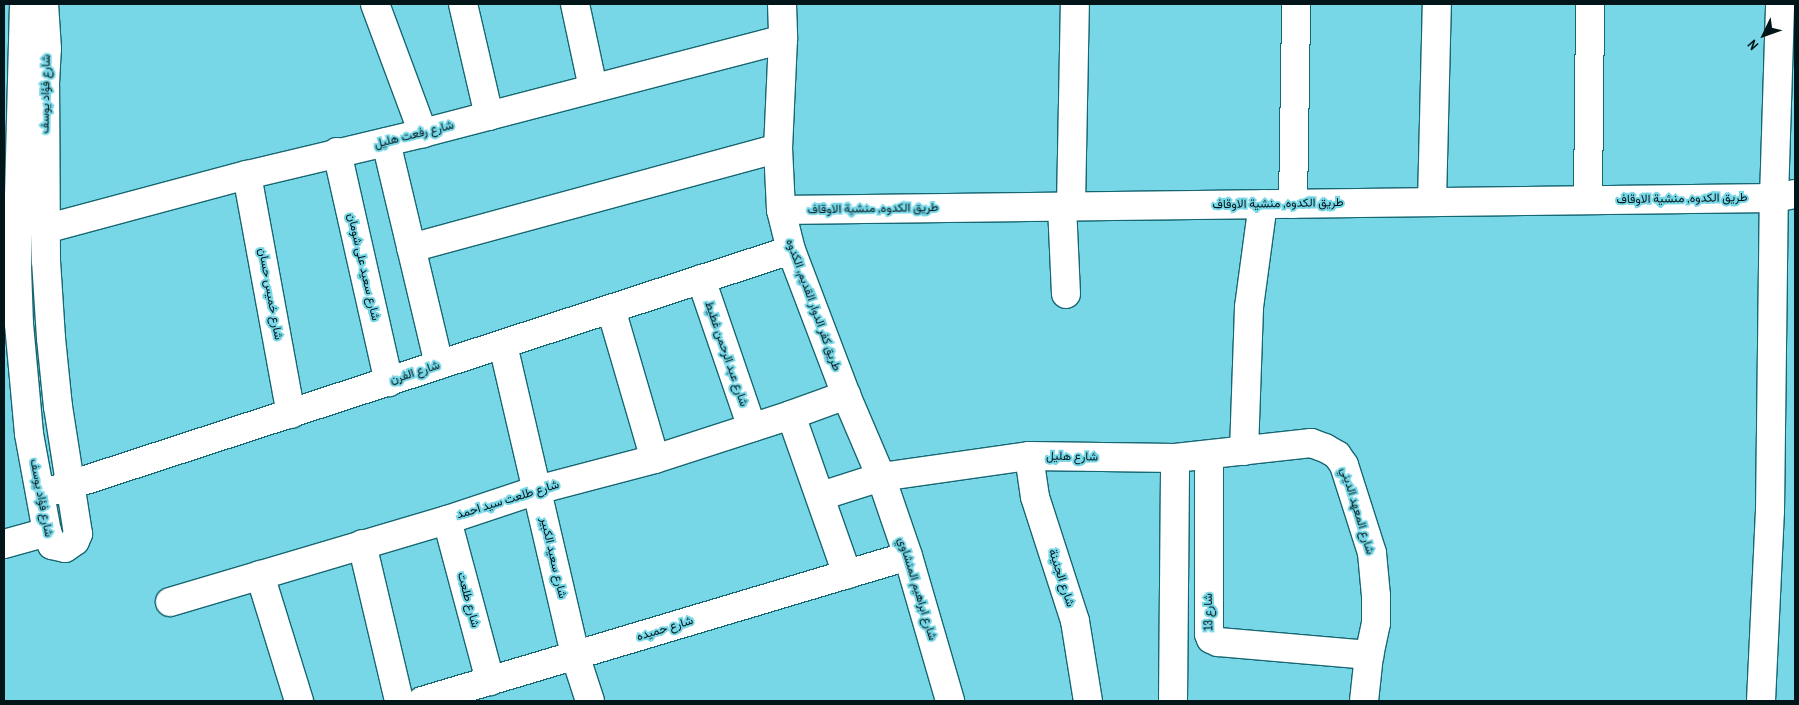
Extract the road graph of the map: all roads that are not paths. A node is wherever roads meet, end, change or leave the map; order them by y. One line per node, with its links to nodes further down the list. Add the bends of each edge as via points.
1 (24, 4): 15 (street, شارع فؤاد يوسف)
2 (44, 4): 28 (street, شارع فؤاد يوسف, via 47,49)
3 (463, 4): 14 (street)
4 (575, 4): 13 (street)
5 (782, 4): 12 (street, طريق كفر الدوار القديم, الكدوه)
6 (1075, 4): 26 (street)
7 (1296, 4): 25 (street)
8 (1437, 4): 23 (street)
9 (1590, 4): 22 (street)
10 (1780, 4): 21 (street)
11 (382, 5): 16 (street)
12 (783, 39): 13 (street, شارع رفعت هليل); 18 (street, طريق كفر الدوار القديم, الكدوه)
13 (593, 88): 14 (street, شارع رفعت هليل)
14 (489, 116): 16 (street, شارع رفعت هليل)
15 (12, 118): 33 (street, شارع فؤاد يوسف)
16 (423, 133): 17 (street, شارع رفعت هليل)
17 (386, 142): 19 (street, شارع رفعت هليل); 29 (street)
18 (778, 148): 27 (street, طريق كفر الدوار القديم, الكدوه); 29 (street)
19 (337, 152): 20 (street, شارع رفعت هليل); 37 (street, شارع سعيد على شومان)
20 (247, 175): 28 (street, شارع رفعت هليل); 39 (street, شارع خميس حسان)
21 (1785, 196): 22 (street, طريق الكدوه, منشية الاوقاف); 72 (street)
22 (1588, 200): 23 (street, طريق الكدوه, منشية الاوقاف)
23 (1432, 202): 25 (street, طريق الكدوه, منشية الاوقاف)
24 (1263, 204): 25 (street, طريق الكدوه, منشية الاوقاف); 26 (street, طريق الكدوه, منشية الاوقاف); 43 (street, via 1249,307)
25 (1293, 204)
26 (1066, 206): 27 (street, طريق الكدوه, منشية الاوقاف); 32 (street)
27 (781, 210): 30 (street, طريق كفر الدوار القديم, الكدوه)
28 (46, 229): 49 (street, شارع فؤاد يوسف, via 51,338)
29 (410, 248): 36 (street)
30 (791, 250): 31 (street, شارع الفرن); 38 (street, طريق كفر الدوار القديم, الكدوه)
31 (701, 279): 34 (street, شارع الفرن); 41 (street, شارع عبد الرحمن غطيط)
32 (1066, 294)
33 (11, 298): 51 (street, شارع فؤاد يوسف)
34 (611, 309): 35 (street, شارع الفرن); 47 (street)
35 (503, 344): 36 (street, شارع الفرن); 50 (street, شارع سعيد الكبير)
36 (439, 365): 37 (street, شارع الفرن)
37 (389, 382): 39 (street, شارع الفرن)
38 (846, 395): 40 (street, شارع طلعت سيد احمد); 48 (street, طريق كفر الدوار القديم, الكدوه)
39 (291, 414): 49 (street, شارع الفرن)
40 (791, 415): 41 (street, شارع طلعت سيد احمد); 52 (street)
41 (752, 428): 47 (street, شارع طلعت سيد احمد)
42 (1325, 448): 43 (street, شارع هليل, via 1311,443); 62 (street, شارع المعهد الديني, via 1344,465 1372,553 1376,623)
43 (1244, 450): 44 (street, شارع هليل)
44 (1209, 454): 46 (street, شارع هليل); 62 (street, شارع 13, via 1211,638 1218,642)
45 (1028, 456): 46 (street, شارع هليل); 48 (street, شارع هليل); 69 (street, شارع الجنينة, via 1035,497 1075,621)
46 (1175, 458): 70 (street)
47 (655, 459): 50 (street, شارع طلعت سيد احمد)
48 (882, 477): 52 (street, شارع هليل); 57 (street, شارع ابراهيم المنشاوي)
49 (70, 485): 51 (street, شارع الفرن); 54 (street, شارع فؤاد يوسف, via 78,534 76,541 58,548 52,545)
50 (537, 490): 53 (street, شارع طلعت سيد احمد); 61 (street, شارع سعيد الكبير)
51 (39, 495): 54 (street, شارع فؤاد يوسف)
52 (822, 496): 58 (street)
53 (447, 520): 56 (street, شارع طلعت سيد احمد); 63 (street, شارع طلعت)
54 (47, 532): 55 (street)
55 (4, 544)
56 (362, 544): 59 (street, شارع طلعت سيد احمد); 65 (street)
57 (908, 556): 58 (street, شارع حميده); 68 (street, شارع ابراهيم المنشاوي)
58 (847, 574): 61 (street, شارع حميده)
59 (260, 575): 60 (street, شارع طلعت سيد احمد); 64 (street)
60 (170, 602)
61 (575, 655): 63 (street, شارع حميده); 67 (street, شارع سعيد الكبير)
62 (1369, 655): 71 (street, شارع المعهد الديني)
63 (490, 681): 66 (street, شارع حميده)
64 (298, 701)
65 (399, 701)
66 (422, 701)
67 (590, 701)
68 (950, 701)
69 (1088, 701)
70 (1173, 701)
71 (1364, 701)
72 (1760, 701)

